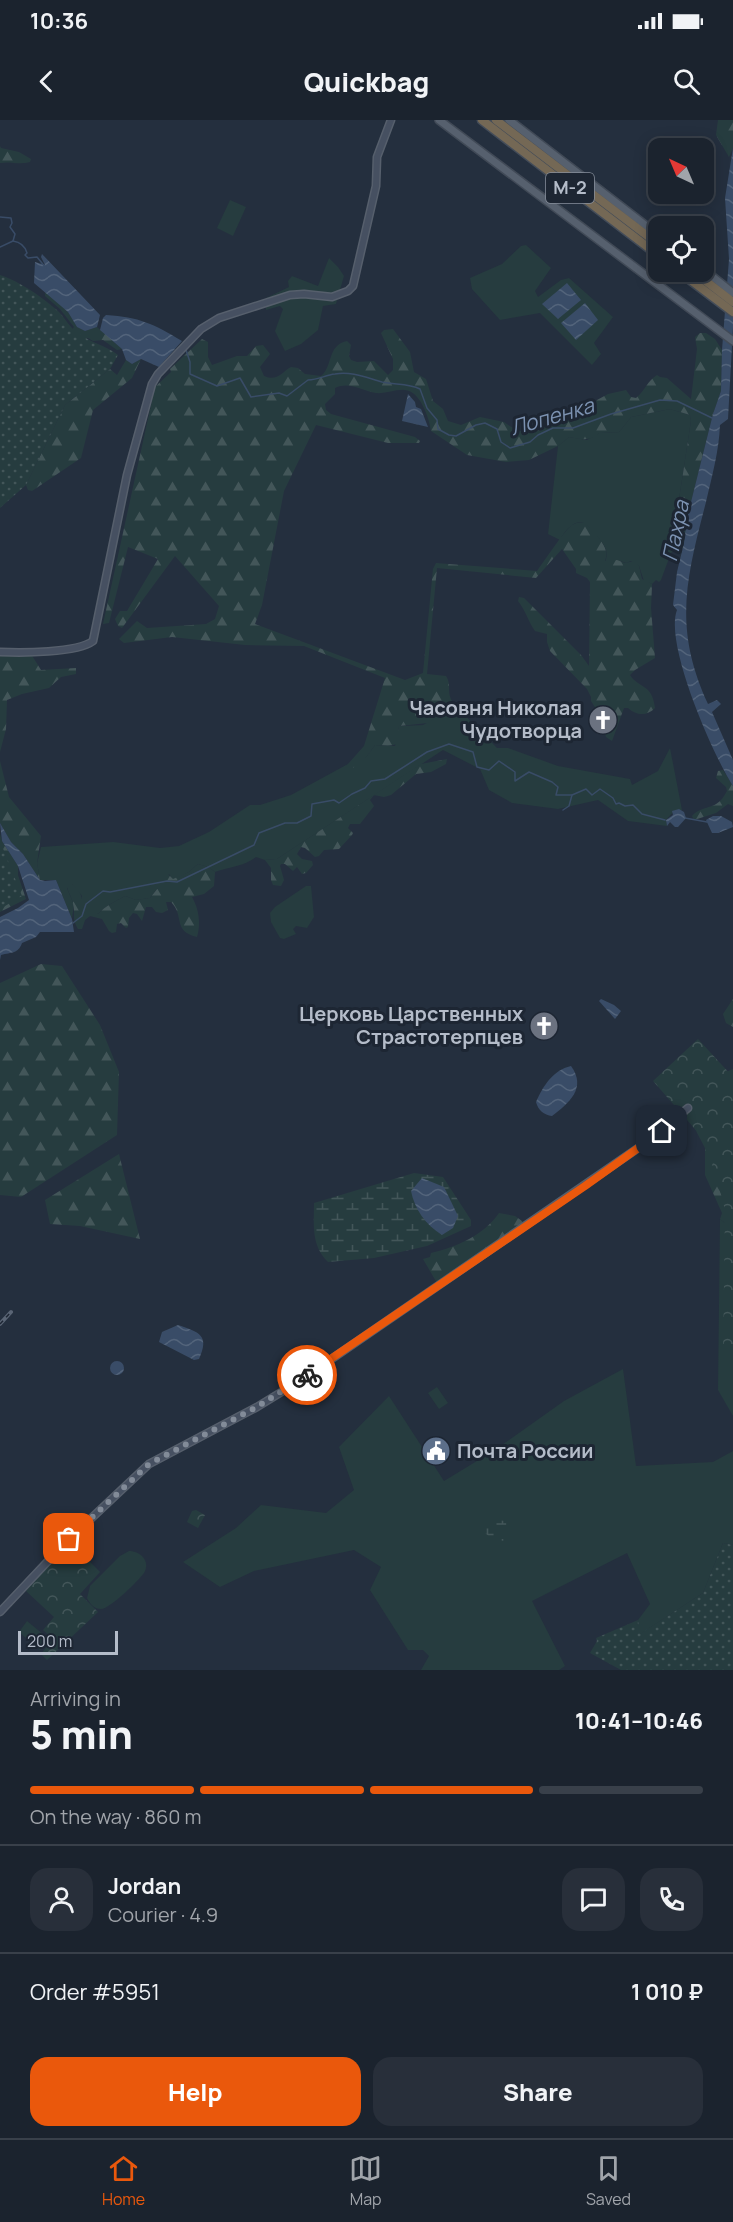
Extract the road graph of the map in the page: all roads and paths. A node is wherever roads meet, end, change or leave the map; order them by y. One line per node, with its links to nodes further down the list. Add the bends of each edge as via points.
1 (391, 120): 16 (street, via 377,157 376,186 353,286 332,297 290,296 219,318 201,328 152,384 126,475 93,641 75,647)
2 (440, 120): 15 (main road)
3 (482, 120): 8 (highway, М-2)
4 (496, 120): 7 (highway, М-2)
5 (509, 120): 6 (main road)
6 (648, 226)
7 (648, 236)
8 (648, 247)
9 (694, 282): 14 (highway)
10 (710, 282): 13 (highway)
11 (714, 282): 12 (main road)
12 (733, 293)
13 (733, 302)
14 (733, 312)
15 (733, 341)
16 (0, 652)
17 (688, 1108): 18 (street, via 644,1144 350,1347 268,1401 149,1464 65,1543)
18 (0, 1612)

